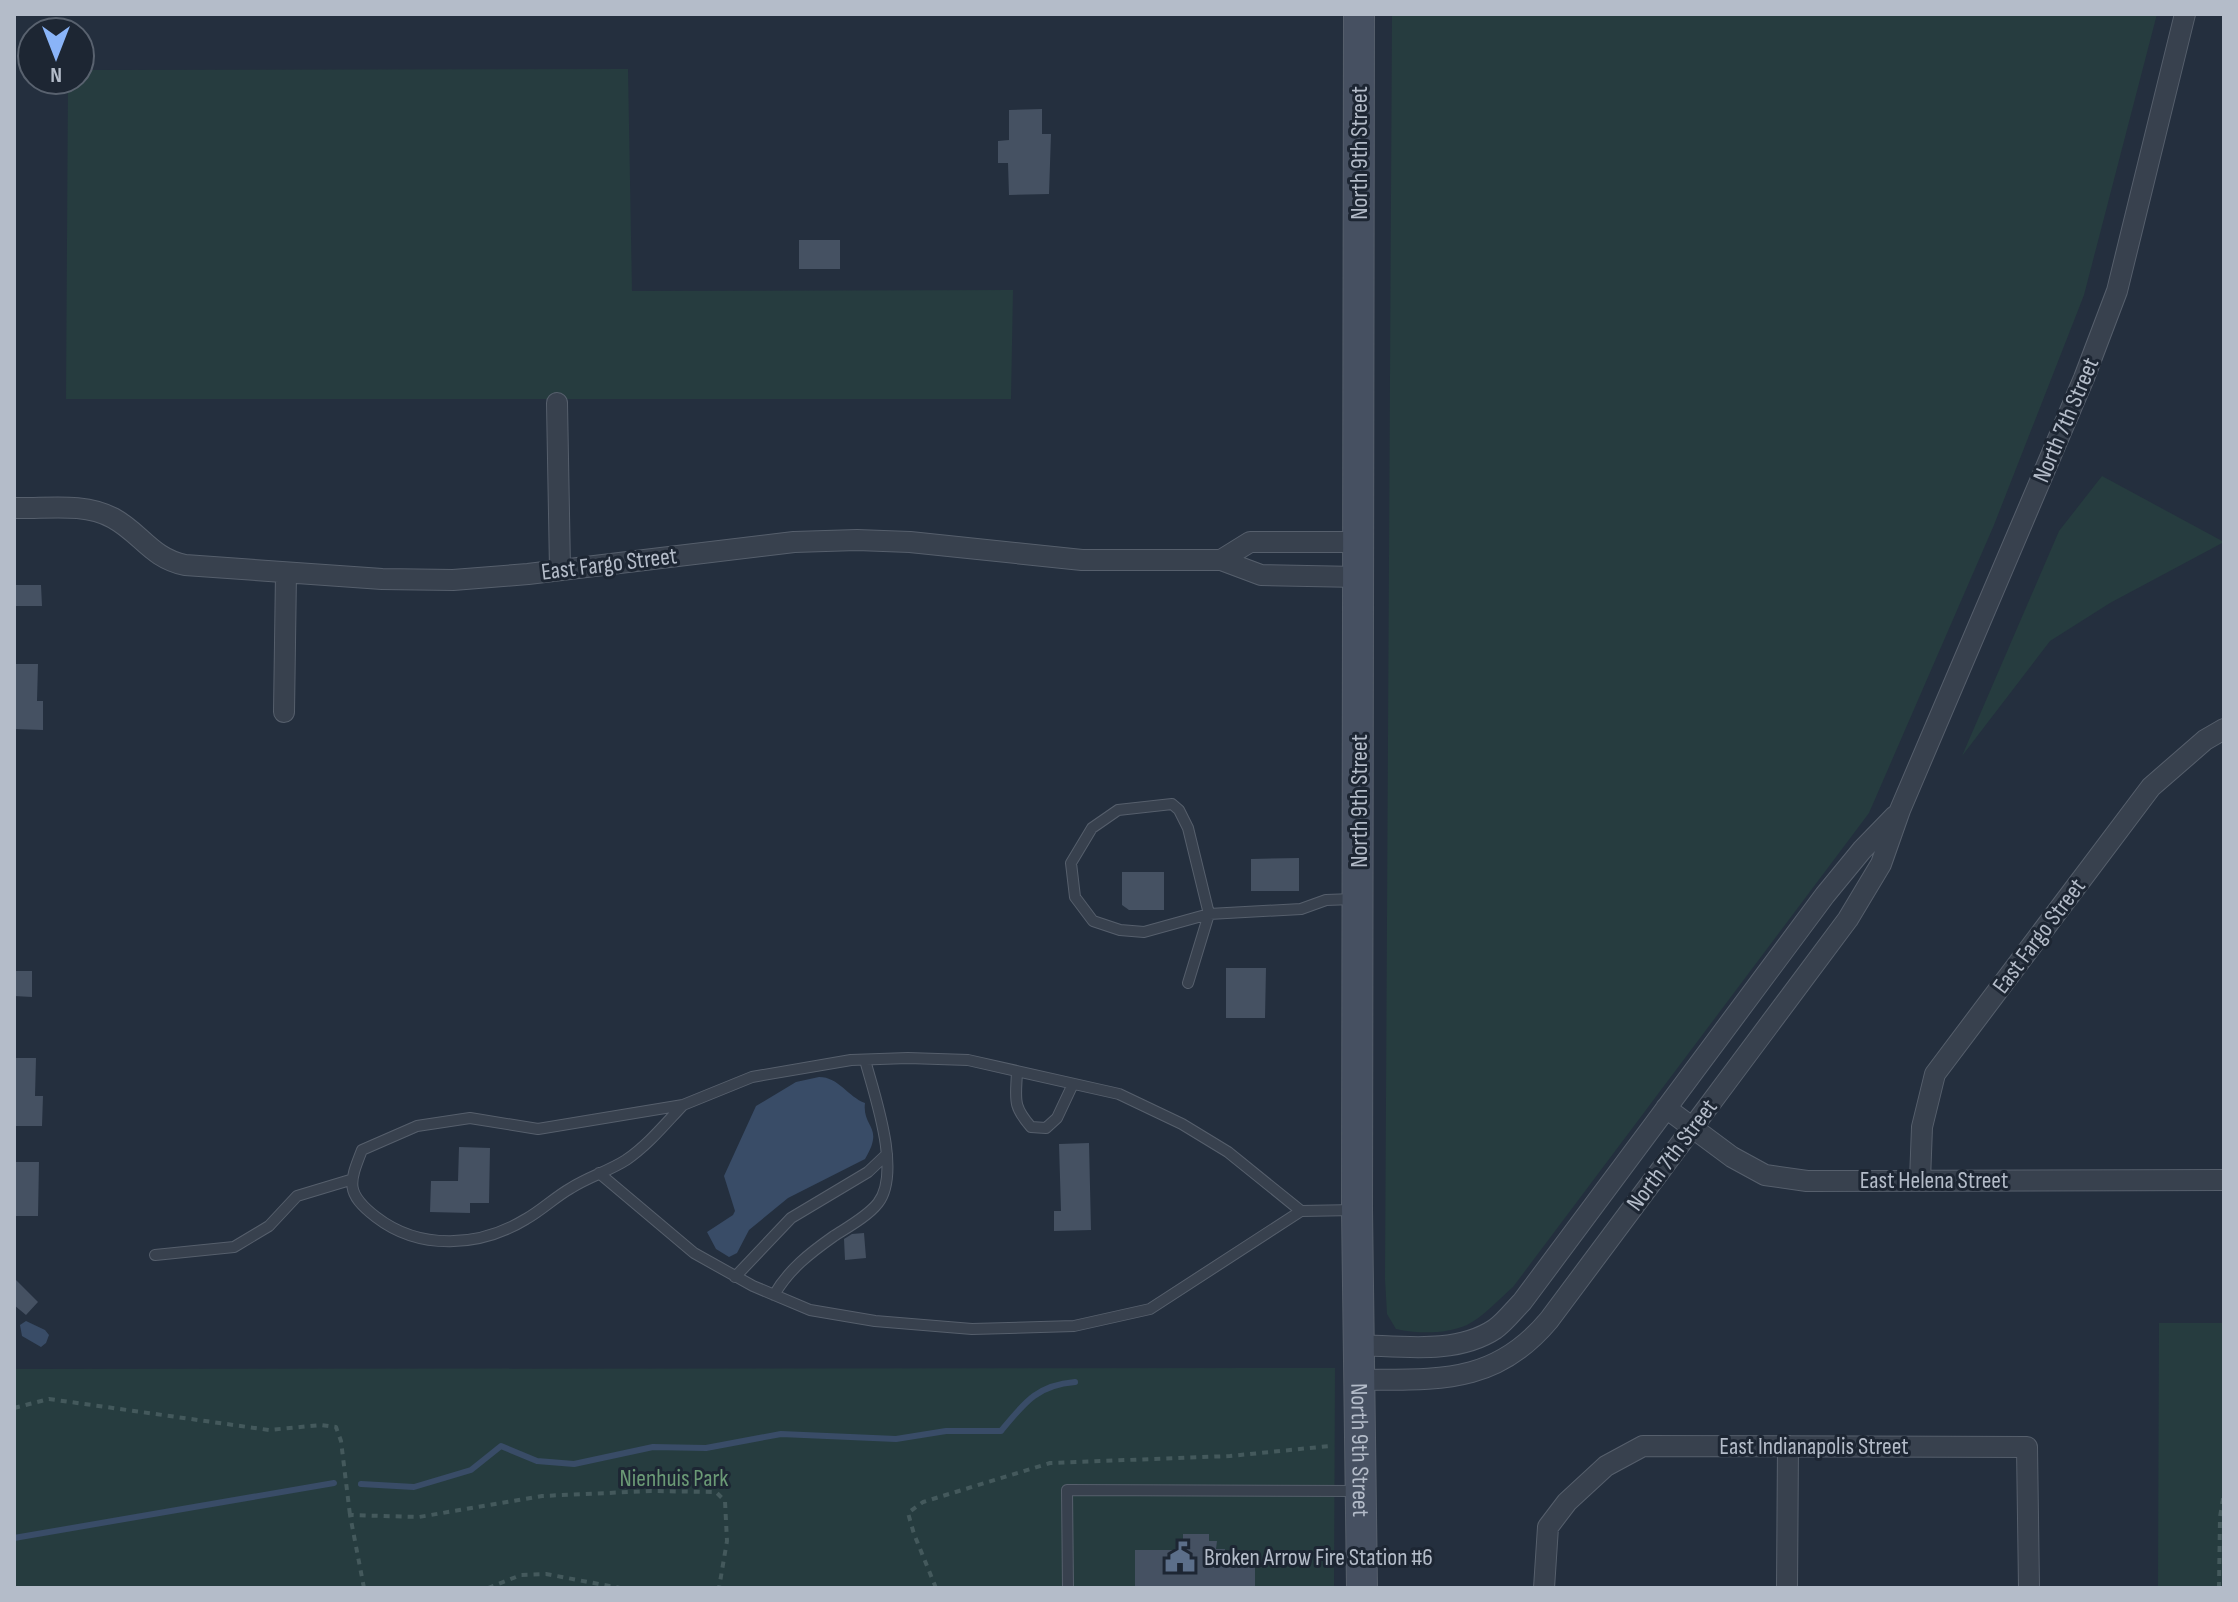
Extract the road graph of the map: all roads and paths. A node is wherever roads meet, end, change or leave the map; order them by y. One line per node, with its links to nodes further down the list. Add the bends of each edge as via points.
1 (1359, 14): 5 (main road, North 9th Street)
2 (2185, 14): 12 (street, North 7th Street, via 2117,291)
3 (557, 403): 7 (street)
4 (14, 508): 8 (street, East Fargo Street, via 91,510 115,519 176,563)
5 (1359, 542): 6 (street, East Fargo Street, via 1250,542); 9 (main road, North 9th Street)
6 (1221, 560): 7 (street, East Fargo Street, via 1082,560 857,540 794,542); 9 (street, East Fargo Street, via 1261,575)
7 (560, 569): 8 (street, East Fargo Street, via 440,580)
8 (286, 573): 10 (street)
9 (1358, 577): 13 (main road, North 9th Street)
10 (284, 712)
11 (2224, 729): 25 (street, East Fargo Street, via 2151,787 1935,1074 1922,1127)
12 (1900, 810): 20 (street, North 7th Street, via 1825,895); 21 (street, North 7th Street, via 1881,864 1848,919)
13 (1359, 899): 14 (lane, via 1326,900 1301,909); 27 (main road, North 9th Street)
14 (1209, 914): 14 (lane, via 1144,932 1093,921 1075,897 1071,863 1092,828 1118,810 1172,804 1188,828); 15 (lane)
15 (1188, 983)
16 (865, 1060): 17 (lane, via 968,1060); 19 (lane, via 752,1077); 22 (lane)
17 (1017, 1071): 18 (lane); 18 (lane, via 1016,1105 1031,1127 1046,1128 1057,1118)
18 (1073, 1084): 28 (lane, via 1119,1094 1182,1124 1228,1152)
19 (683, 1105): 23 (lane, via 640,1149); 24 (lane, via 538,1129 470,1118 417,1126 362,1150)
20 (1666, 1108): 21 (street, East Helena Street); 32 (street, North 7th Street, via 1522,1302 1496,1328 1451,1345)
21 (1692, 1128): 25 (street, East Helena Street, via 1765,1175 1807,1181); 33 (street, North 7th Street, via 1524,1348 1470,1374)
22 (887, 1154): 30 (lane, via 868,1172 791,1218); 31 (lane, via 879,1202 812,1251 785,1275)
23 (599, 1173): 24 (lane, via 495,1234 451,1242 420,1240 377,1218 356,1198); 30 (lane, via 694,1253)
24 (350, 1180): 29 (lane, via 297,1196 269,1226 234,1247)
25 (1920, 1180): 26 (street, East Helena Street)
26 (2224, 1180)
27 (1357, 1210): 28 (lane); 32 (main road, North 9th Street)
28 (1301, 1211): 31 (lane, via 1150,1309 1074,1326 972,1329 875,1321 810,1310)
29 (155, 1255)
30 (735, 1277): 31 (lane)
31 (774, 1295)
32 (1358, 1345): 33 (main road, North 9th Street)
33 (1358, 1380): 37 (main road, North 9th Street)
34 (14, 1408): 39 (path, via 49,1399 269,1430 336,1427)
35 (1330, 1446): 44 (path, via 1050,1463 923,1502 908,1513)
36 (1788, 1446): 47 (street, East Indianapolis Street, via 1643,1446 1606,1466 1548,1527); 48 (street); 49 (street, East Indianapolis Street, via 2027,1447)
37 (1360, 1491): 45 (lane, via 1067,1490); 46 (main road, North 9th Street)
38 (2224, 1493): 50 (path)
39 (350, 1515): 40 (path); 43 (path, via 419,1517 542,1496 716,1492 725,1501 727,1541)
40 (364, 1588)
41 (488, 1588): 42 (path, via 521,1575 546,1574)
42 (620, 1588)
43 (719, 1588)
44 (936, 1588)
45 (1068, 1588)
46 (1362, 1588)
47 (1544, 1588)
48 (1787, 1588)
49 (2029, 1588)
50 (2219, 1588)

